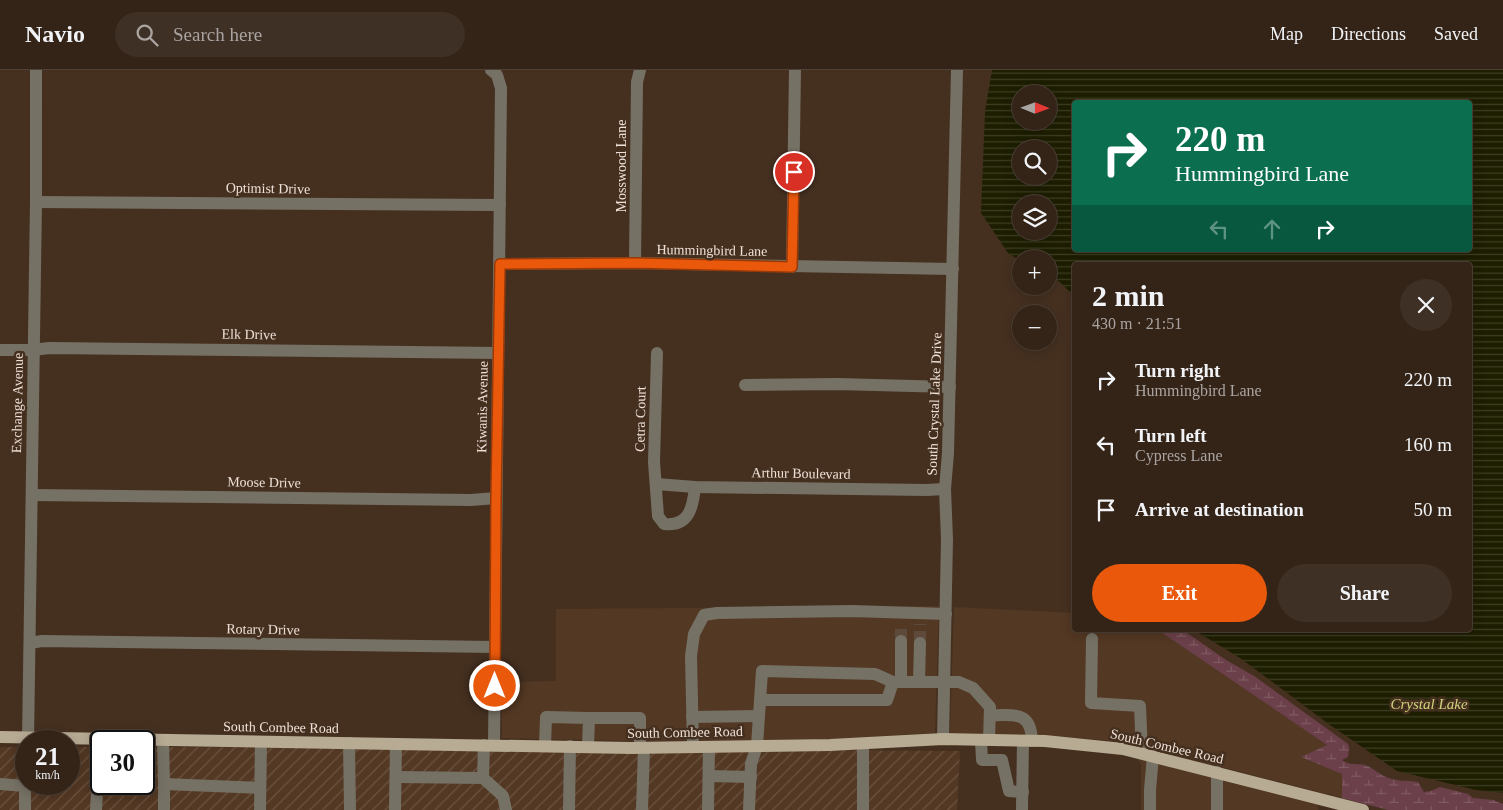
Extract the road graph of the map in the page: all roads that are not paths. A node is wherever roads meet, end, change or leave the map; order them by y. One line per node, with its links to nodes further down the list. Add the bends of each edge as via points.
1 (36, 70): 6 (street, Exchange Avenue)
2 (640, 70): 8 (street, Mosswood Lane, via 637,82)
3 (795, 70): 10 (street)
4 (958, 70): 11 (street, South Crystal Lake Drive)
5 (492, 71): 7 (street, Kiwanis Avenue, via 502,88)
6 (36, 202): 7 (street, Optimist Drive); 13 (street, Exchange Avenue)
7 (500, 205): 9 (street, Kiwanis Avenue)
8 (635, 263): 9 (street, Hummingbird Lane); 10 (street, Hummingbird Lane)
9 (500, 264): 14 (street, Kiwanis Avenue)
10 (792, 267): 11 (street, Hummingbird Lane)
11 (953, 269): 17 (street, South Crystal Lake Drive)
12 (0, 350): 13 (street, Elk Drive)
13 (33, 350): 14 (street, Elk Drive, via 155,348); 21 (street, Exchange Avenue)
14 (498, 353): 22 (street, Kiwanis Avenue)
15 (656, 353): 18 (street, Cetra Court)
16 (745, 385): 17 (street)
17 (950, 387): 20 (street, South Crystal Lake Drive)
18 (656, 484): 19 (street, Arthur Boulevard); 19 (street, Cetra Court, via 658,516 664,524 674,525 690,512)
19 (695, 487): 20 (street, Arthur Boulevard)
20 (945, 489): 24 (street, South Crystal Lake Drive)
21 (32, 495): 22 (street, Moose Drive); 28 (street, Exchange Avenue)
22 (496, 498): 30 (street, Kiwanis Avenue)
23 (932, 614): 24 (street); 25 (street); 37 (street, via 901,619 852,611 717,613 704,616 694,634 691,656)
24 (946, 614): 33 (street, South Crystal Lake Drive)
25 (920, 624)
26 (1092, 639): 59 (street, via 1091,703 1140,706)
27 (901, 641): 31 (street)
28 (30, 643): 30 (street, Rotary Drive); 39 (street, Exchange Avenue)
29 (920, 643): 32 (street)
30 (495, 647): 51 (street, Kiwanis Avenue)
31 (897, 682): 32 (street); 34 (street, via 887,700); 34 (street, via 875,674 762,671)
32 (919, 682): 33 (street)
33 (945, 682): 35 (street, via 959,682 973,688 990,707); 42 (street, South Crystal Lake Drive)
34 (760, 700): 36 (street)
35 (990, 715): 45 (street); 46 (street, via 1021,716 1026,720)
36 (759, 716): 37 (street); 54 (street)
37 (692, 717): 56 (street)
38 (589, 718): 52 (street, via 546,717); 55 (street); 58 (street, via 640,718)
39 (28, 730)
40 (0, 737): 41 (main road, South Combee Road)
41 (15, 738)
42 (943, 739): 45 (main road, South Combee Road); 50 (main road, South Combee Road)
43 (155, 740): 44 (main road, South Combee Road)
44 (163, 740): 47 (main road, South Combee Road); 66 (street)
45 (985, 740): 46 (main road, South Combee Road); 69 (street, via 982,760 1002,760 1009,792)
46 (1028, 741): 59 (main road, South Combee Road); 69 (street)
47 (261, 742): 48 (main road, South Combee Road); 68 (street)
48 (349, 743): 49 (main road, South Combee Road); 77 (street)
49 (396, 744): 51 (main road, South Combee Road); 62 (street)
50 (863, 744): 54 (main road, South Combee Road); 84 (street)
51 (489, 745): 52 (main road, South Combee Road); 64 (street, Kiwanis Avenue)
52 (545, 746): 53 (main road, South Combee Road)
53 (570, 746): 55 (main road, South Combee Road); 80 (street)
54 (756, 746): 57 (main road, South Combee Road); 63 (street)
55 (588, 747): 58 (main road, South Combee Road)
56 (693, 747): 57 (main road, South Combee Road); 58 (main road, South Combee Road)
57 (709, 747): 61 (street)
58 (642, 748): 81 (street)
59 (1147, 754): 60 (main road, South Combee Road); 86 (street)
60 (1217, 772): 72 (main road, South Combee Road); 87 (street)
61 (709, 776): 63 (street); 82 (street)
62 (396, 777): 64 (street); 78 (street)
63 (751, 777): 83 (street)
64 (483, 778): 79 (street, via 503,796)
65 (0, 784): 67 (street)
66 (164, 784): 68 (street); 75 (street)
67 (15, 785)
68 (260, 788): 76 (street)
69 (1022, 792): 85 (street)
70 (25, 795): 73 (street)
71 (97, 795): 74 (street)
72 (1325, 805): 88 (main road, South Combee Road)
73 (25, 810)
74 (96, 810)
75 (164, 810)
76 (260, 810)
77 (350, 810)
78 (395, 810)
79 (506, 810)
80 (569, 810)
81 (642, 810)
82 (708, 810)
83 (749, 810)
84 (863, 810)
85 (1022, 810)
86 (1150, 810)
87 (1217, 810)
88 (1363, 810)

